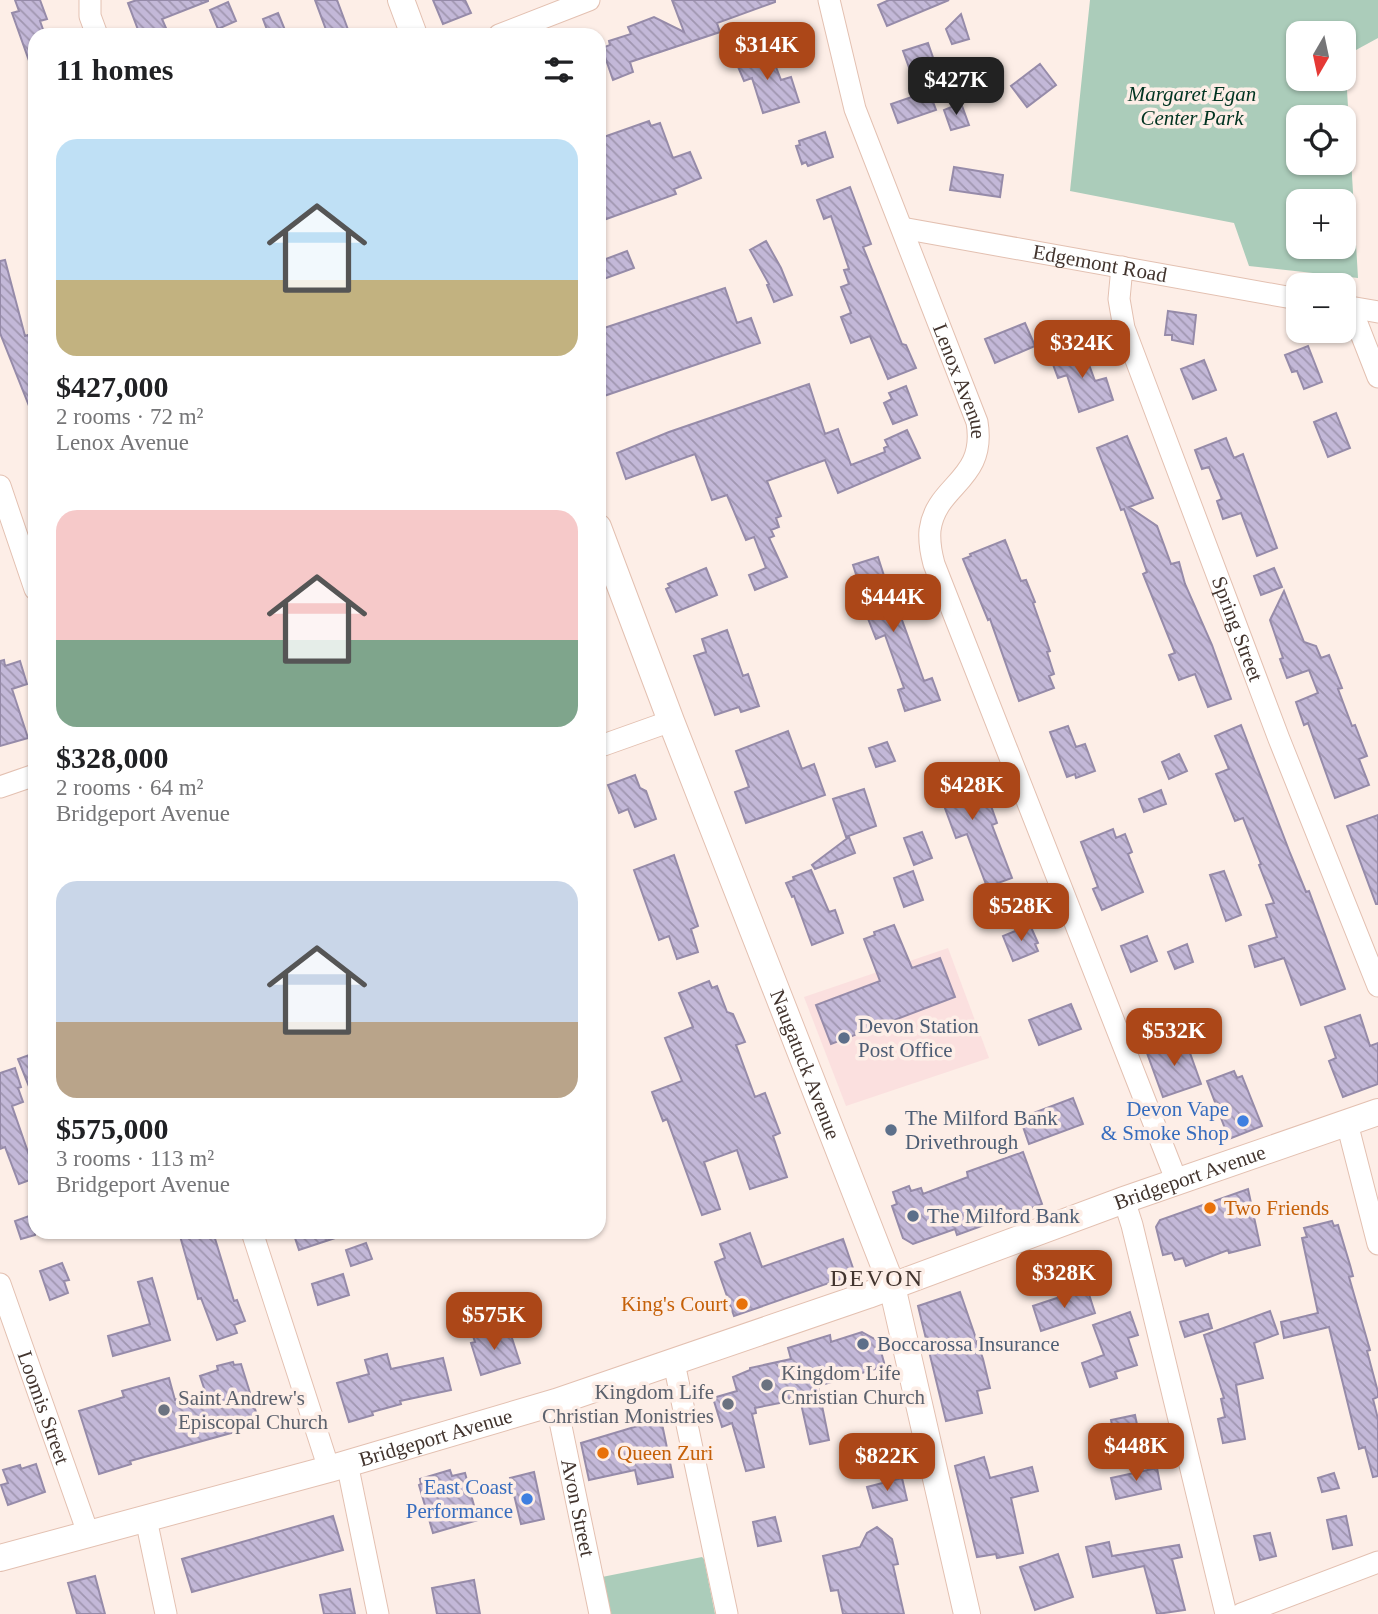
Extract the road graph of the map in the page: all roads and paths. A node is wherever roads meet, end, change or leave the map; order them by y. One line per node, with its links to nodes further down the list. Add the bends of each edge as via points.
1 (90, 0): 5 (street)
2 (401, 0): 6 (main road)
3 (589, 0): 7 (street)
4 (829, 0): 8 (street, Lenox Avenue, via 855,109)
5 (94, 28)
6 (411, 28)
7 (517, 28)
8 (902, 228): 9 (street, Edgemont Road); 25 (street, Lenox Avenue, via 979,434 975,461 930,528 934,564)
9 (1122, 267): 10 (street, Edgemont Road); 22 (street, Spring Street, via 1119,299 1124,328)
10 (1286, 297)
11 (1356, 308): 12 (street)
12 (1378, 312)
13 (1356, 326): 14 (street)
14 (1378, 377)
15 (0, 486): 17 (street)
16 (606, 548): 18 (main road, Naugatuck Avenue)
17 (28, 568)
18 (671, 721): 19 (street); 30 (main road, Naugatuck Avenue)
19 (606, 744)
20 (28, 777): 21 (street)
21 (0, 787)
22 (1378, 986)
23 (1378, 1112): 24 (main road, Bridgeport Avenue)
24 (1347, 1123): 25 (main road, Bridgeport Avenue); 28 (street)
25 (1177, 1182): 26 (main road, Bridgeport Avenue)
26 (1124, 1200): 30 (main road, Bridgeport Avenue); 43 (street)
27 (255, 1239): 33 (street)
28 (1378, 1244)
29 (0, 1284): 35 (street, Loomis Street)
30 (891, 1286): 31 (main road, Bridgeport Avenue); 42 (main road, Naugatuck Avenue)
31 (674, 1363): 32 (main road, Bridgeport Avenue); 41 (street)
32 (556, 1402): 33 (main road, Bridgeport Avenue); 40 (street, Avon Street)
33 (338, 1466): 34 (main road, Bridgeport Avenue); 39 (street)
34 (146, 1519): 35 (main road, Bridgeport Avenue); 38 (street)
35 (88, 1533): 36 (main road, Bridgeport Avenue)
36 (0, 1558)
37 (1378, 1562): 44 (street)
38 (166, 1614)
39 (378, 1614)
40 (600, 1614)
41 (727, 1614)
42 (967, 1614)
43 (1226, 1614)
44 (1241, 1614)

